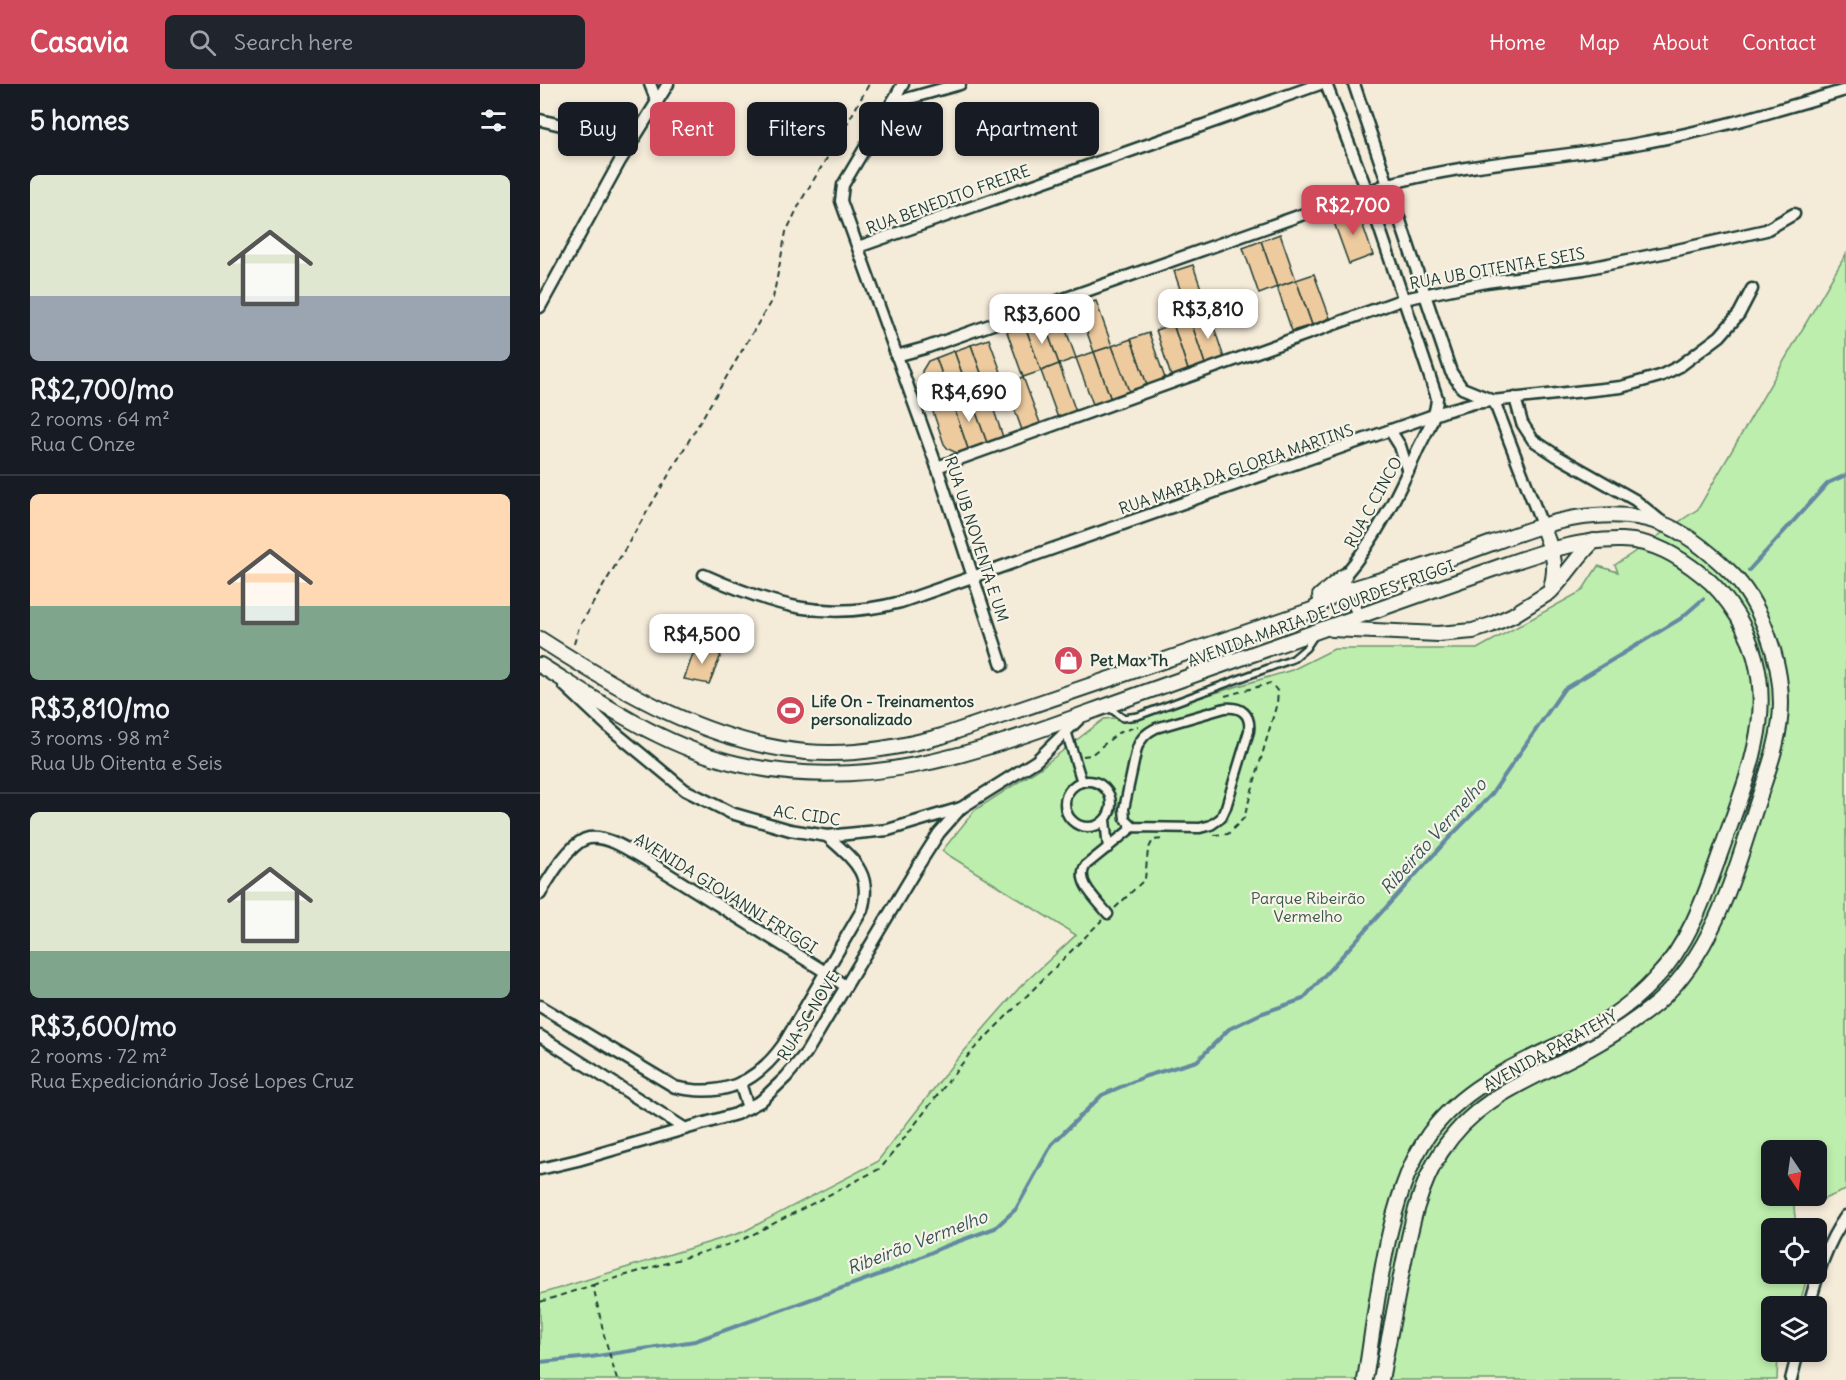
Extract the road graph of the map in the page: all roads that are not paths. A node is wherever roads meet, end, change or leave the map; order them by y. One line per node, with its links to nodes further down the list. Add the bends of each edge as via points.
1 (650, 84): 9 (street)
2 (668, 84): 9 (street)
3 (903, 84): 10 (street, RUA UB NOVENTA E UM)
4 (956, 84): 11 (street)
5 (1320, 84): 21 (street, RUA BENEDITO FREIRE)
6 (1326, 84): 19 (street)
7 (1354, 84): 18 (street)
8 (1846, 90): 18 (street, via 1647,142 1450,169)
9 (657, 102)
10 (893, 102)
11 (895, 102)
12 (650, 114): 15 (street)
13 (540, 120): 14 (street)
14 (558, 124)
15 (638, 134)
16 (625, 156): 25 (street)
17 (860, 156): 21 (street, RUA UB NOVENTA E UM, via 843,185 842,201)
18 (1389, 184): 19 (street); 23 (street)
19 (1367, 191): 24 (street); 26 (street)
20 (1794, 214): 23 (street, RUA UB OITENTA E SEIS, via 1766,230 1677,250)
21 (858, 247): 26 (street, RUA UB NOVENTA E UM)
22 (1752, 289): 27 (street, RUA MARIA DA GLORIA MARTINS, via 1739,314 1720,336 1660,376 1621,387)
23 (1426, 294): 24 (street, RUA UB OITENTA E SEIS); 28 (street, via 1457,384)
24 (1404, 299): 29 (street, RUA C CINCO, via 1436,390); 31 (street, RUA UB OITENTA E SEIS)
25 (540, 307)
26 (896, 356): 31 (street, RUA UB NOVENTA E UM)
27 (1515, 398): 28 (street, RUA MARIA DA GLORIA MARTINS); 33 (street, via 1522,423 1533,440 1635,500)
28 (1494, 401): 29 (street, RUA MARIA DA GLORIA MARTINS); 34 (street)
29 (1434, 415): 30 (street, RUA MARIA DA GLORIA MARTINS); 32 (street, RUA C CINCO)
30 (1390, 430): 32 (street); 40 (street, RUA MARIA DA GLORIA MARTINS)
31 (937, 467): 40 (street, RUA UB NOVENTA E UM)
32 (1408, 472): 39 (street, RUA C CINCO, via 1370,543)
33 (1663, 523): 34 (street, AVENIDA MARIA DE LOURDES FRIGGI, via 1612,514); 74 (street, AVENIDA PARATEHY, via 1715,557 1740,581 1761,617 1777,664 1781,702 1777,744 1726,898 1690,967 1660,1000 1627,1026 1486,1103 1441,1152 1423,1186 1410,1231)
34 (1542, 525): 37 (street); 42 (street, AVENIDA MARIA DE LOURDES FRIGGI)
35 (1594, 541): 36 (street, AVENIDA MARIA DE LOURDES FRIGGI); 37 (street, AVENIDA MARIA DE LOURDES FRIGGI); 41 (street)
36 (1643, 542): 73 (street, AVENIDA PARATEHY, via 1689,564 1712,582 1748,636 1757,664 1762,706 1760,730 1746,780 1690,929 1658,977 1615,1013 1481,1084 1452,1106 1429,1134 1401,1188)
37 (1551, 549): 41 (street, via 1556,570); 44 (street, AVENIDA MARIA DE LOURDES FRIGGI)
38 (705, 575): 40 (street, RUA MARIA DA GLORIA MARTINS, via 761,598 824,611 886,606)
39 (1344, 576): 42 (street, RUA C CINCO, via 1346,589); 43 (street, via 1320,596)
40 (975, 577): 47 (street, RUA UB NOVENTA E UM)
41 (1550, 592): 45 (street, via 1513,615 1473,631)
42 (1335, 595): 43 (street, AVENIDA MARIA DE LOURDES FRIGGI); 44 (street, via 1353,604)
43 (1312, 610): 46 (street, AVENIDA MARIA DE LOURDES FRIGGI, via 942,736 855,752 808,752 735,738 666,712)
44 (1359, 616): 45 (street, AVENIDA MARIA DE LOURDES FRIGGI)
45 (1322, 631): 49 (street, AVENIDA MARIA DE LOURDES FRIGGI); 49 (lane, via 1293,659 1138,716 1123,718)
46 (540, 639)
47 (1002, 665)
48 (543, 667): 50 (street, AVENIDA MARIA DE LOURDES FRIGGI, via 632,722 693,750 734,763 811,774 861,774 926,764); 58 (street, AC. CIDC, via 611,729 695,796 757,822)
49 (1107, 706): 50 (street, AVENIDA MARIA DE LOURDES FRIGGI)
50 (1081, 716): 51 (street, AC. CIDC)
51 (1066, 731): 52 (street); 53 (street, AC. CIDC, via 1036,761)
52 (1082, 782): 54 (street, via 1101,785 1109,795); 56 (street, via 1068,794 1067,813 1081,826 1094,826)
53 (961, 808): 58 (street, AC. CIDC, via 888,830); 63 (street, RUA SC NOVE, via 939,833)
54 (1111, 808): 55 (street); 56 (street)
55 (1124, 809): 57 (street, via 1125,819); 57 (street, via 1137,748 1147,732 1225,708 1234,707 1247,716 1249,732 1221,818 1200,828)
56 (1105, 820): 59 (street)
57 (1133, 827): 59 (street)
58 (827, 836): 62 (street, via 855,861 866,890 859,917)
59 (1108, 848): 61 (street, via 1086,865 1082,877)
60 (540, 894): 62 (street, AVENIDA GIOVANNI FRIGGI, via 576,844 588,838 615,843)
61 (1108, 914)
62 (827, 973): 63 (street, AVENIDA GIOVANNI FRIGGI); 66 (street, via 777,1054)
63 (845, 986): 67 (street, RUA SC NOVE, via 796,1067 761,1101)
64 (540, 1006): 66 (street, via 675,1087 712,1091)
65 (540, 1036): 68 (street)
66 (740, 1083): 67 (street)
67 (748, 1108): 68 (street, RUA SC NOVE)
68 (684, 1128): 69 (street, RUA SC NOVE)
69 (540, 1169)
70 (1846, 1216): 71 (street, via 1827,1248)
71 (1812, 1296)
72 (1796, 1362): 75 (street)
73 (1365, 1380)
74 (1381, 1380)
75 (1791, 1380)

